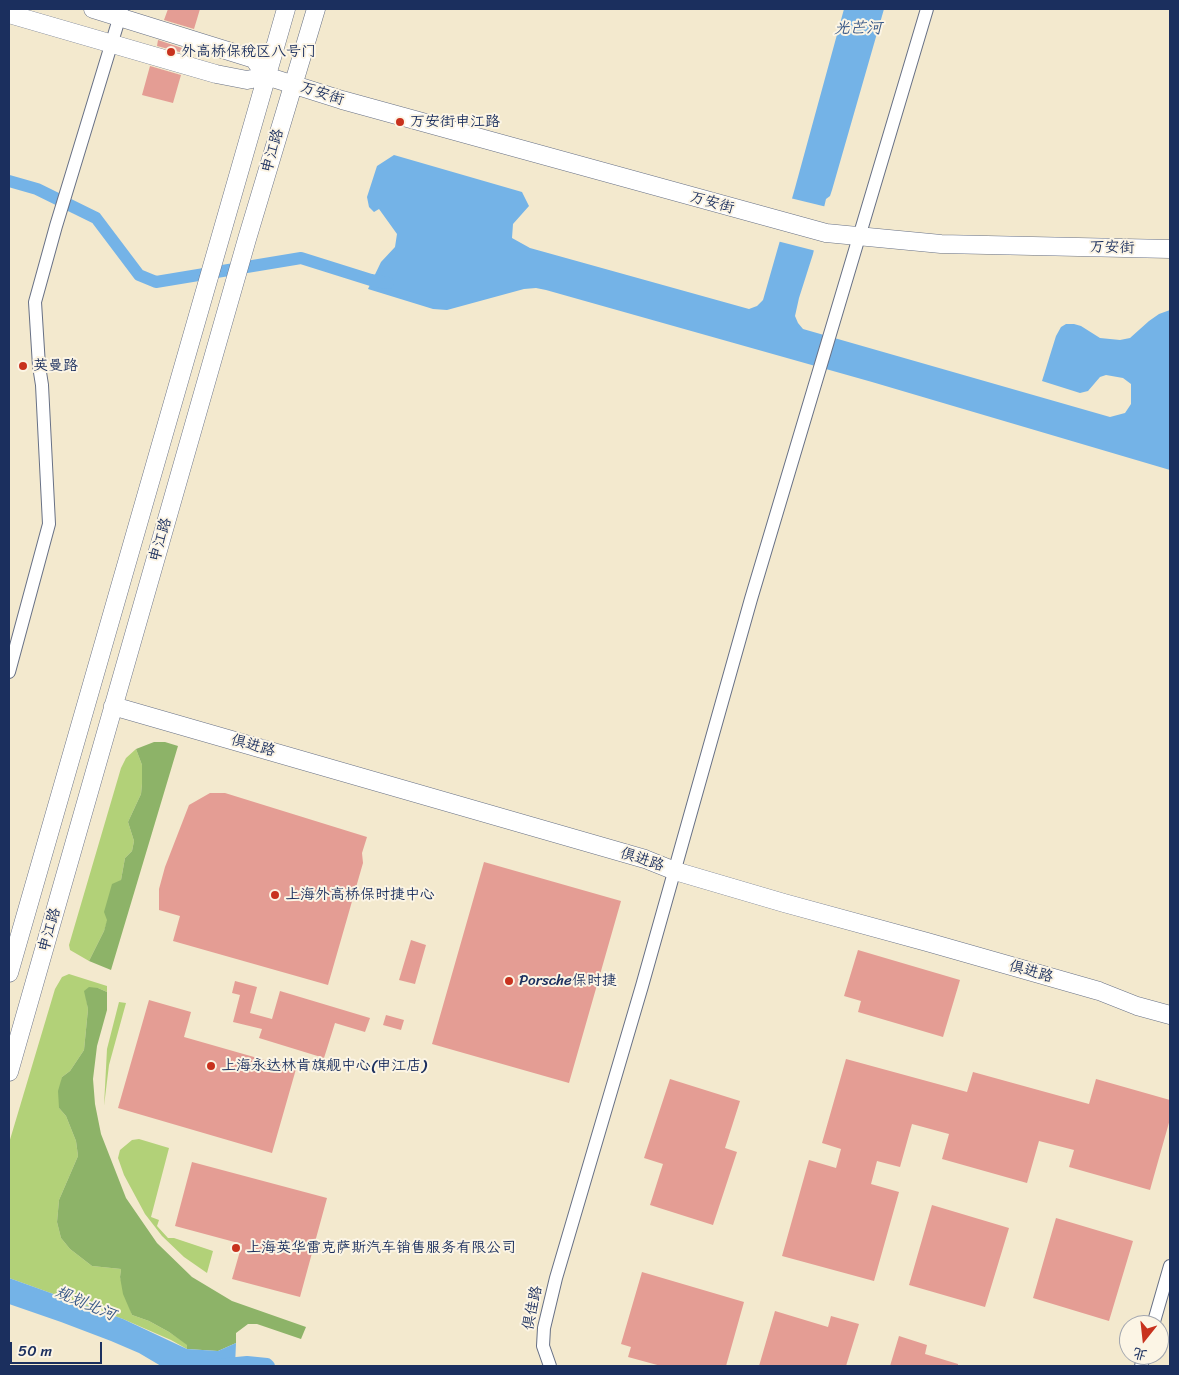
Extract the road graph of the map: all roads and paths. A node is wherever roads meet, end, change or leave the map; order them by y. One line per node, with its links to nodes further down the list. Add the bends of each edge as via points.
1 (93, 9): 5 (street)
2 (286, 9): 8 (street, 申江路)
3 (316, 9): 9 (street, 申江路)
4 (927, 9): 10 (street, 俱佳路)
5 (121, 13): 7 (street); 8 (street, via 254,59)
6 (9, 14): 7 (street)
7 (111, 44): 8 (street, via 216,74 247,80); 12 (street, via 35,302 49,524)
8 (266, 76): 9 (street, 万安街); 15 (street, 申江路)
9 (293, 84): 10 (street, 万安街, via 779,221 826,233); 13 (street, 申江路)
10 (859, 236): 11 (street, 万安街, via 941,244); 14 (street, 俱佳路, via 751,599)
11 (1170, 249)
12 (9, 672)
13 (113, 706): 14 (street, 俱进路, via 645,859); 17 (street, 申江路)
14 (675, 871): 16 (street, 俱进路, via 1099,991); 20 (street, 俱佳路, via 544,1328 543,1346)
15 (9, 973)
16 (1170, 1016)
17 (9, 1072)
18 (1170, 1266): 19 (street)
19 (1156, 1315)
20 (550, 1366)

